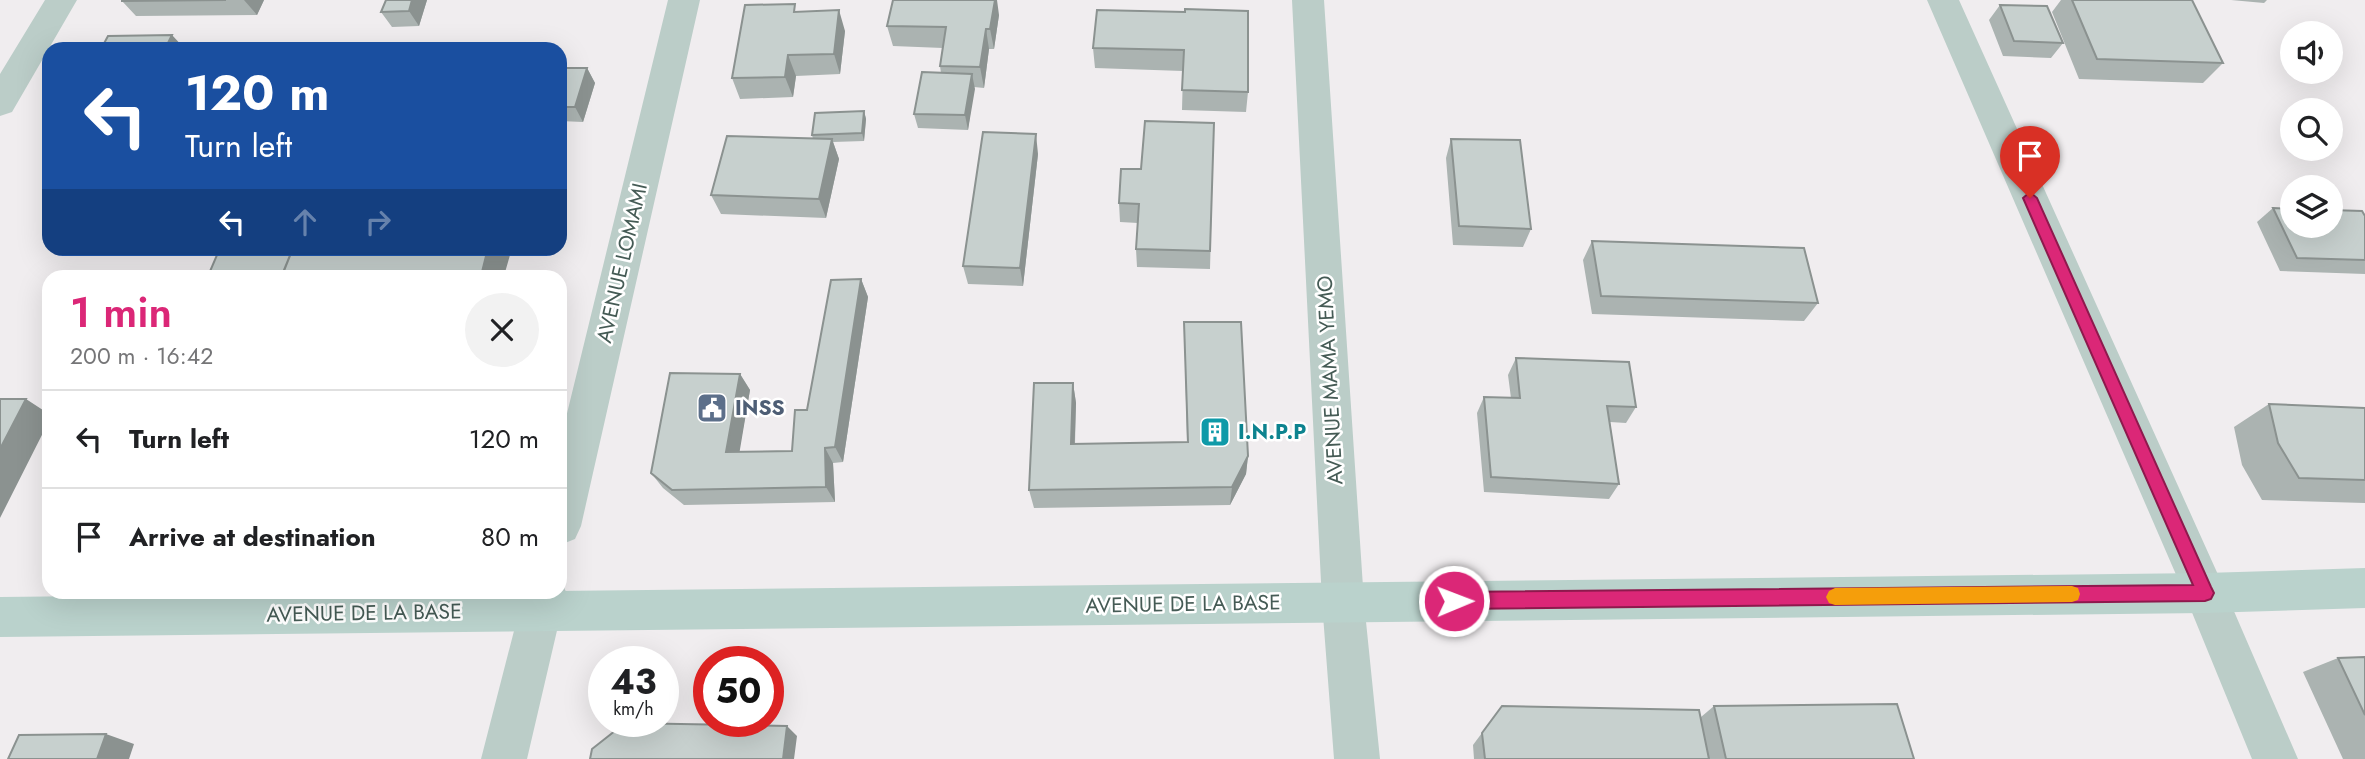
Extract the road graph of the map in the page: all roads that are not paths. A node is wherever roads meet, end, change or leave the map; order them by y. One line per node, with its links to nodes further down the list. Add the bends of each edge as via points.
1 (61, 0): 5 (street)
2 (684, 0): 6 (street, AVENUE LOMAMI)
3 (1308, 0): 10 (street, AVENUE MAMA YEMO)
4 (1943, 0): 8 (street)
5 (0, 103)
6 (567, 496)
7 (2365, 588): 8 (main road, AVENUE DE LA BASE)
8 (2205, 593): 10 (main road, AVENUE DE LA BASE); 14 (street)
9 (542, 601): 10 (main road, AVENUE DE LA BASE); 11 (main road, AVENUE DE LA BASE); 12 (street)
10 (1343, 602): 13 (street, AVENUE MAMA YEMO)
11 (0, 617)
12 (504, 759)
13 (1357, 759)
14 (2276, 759)

